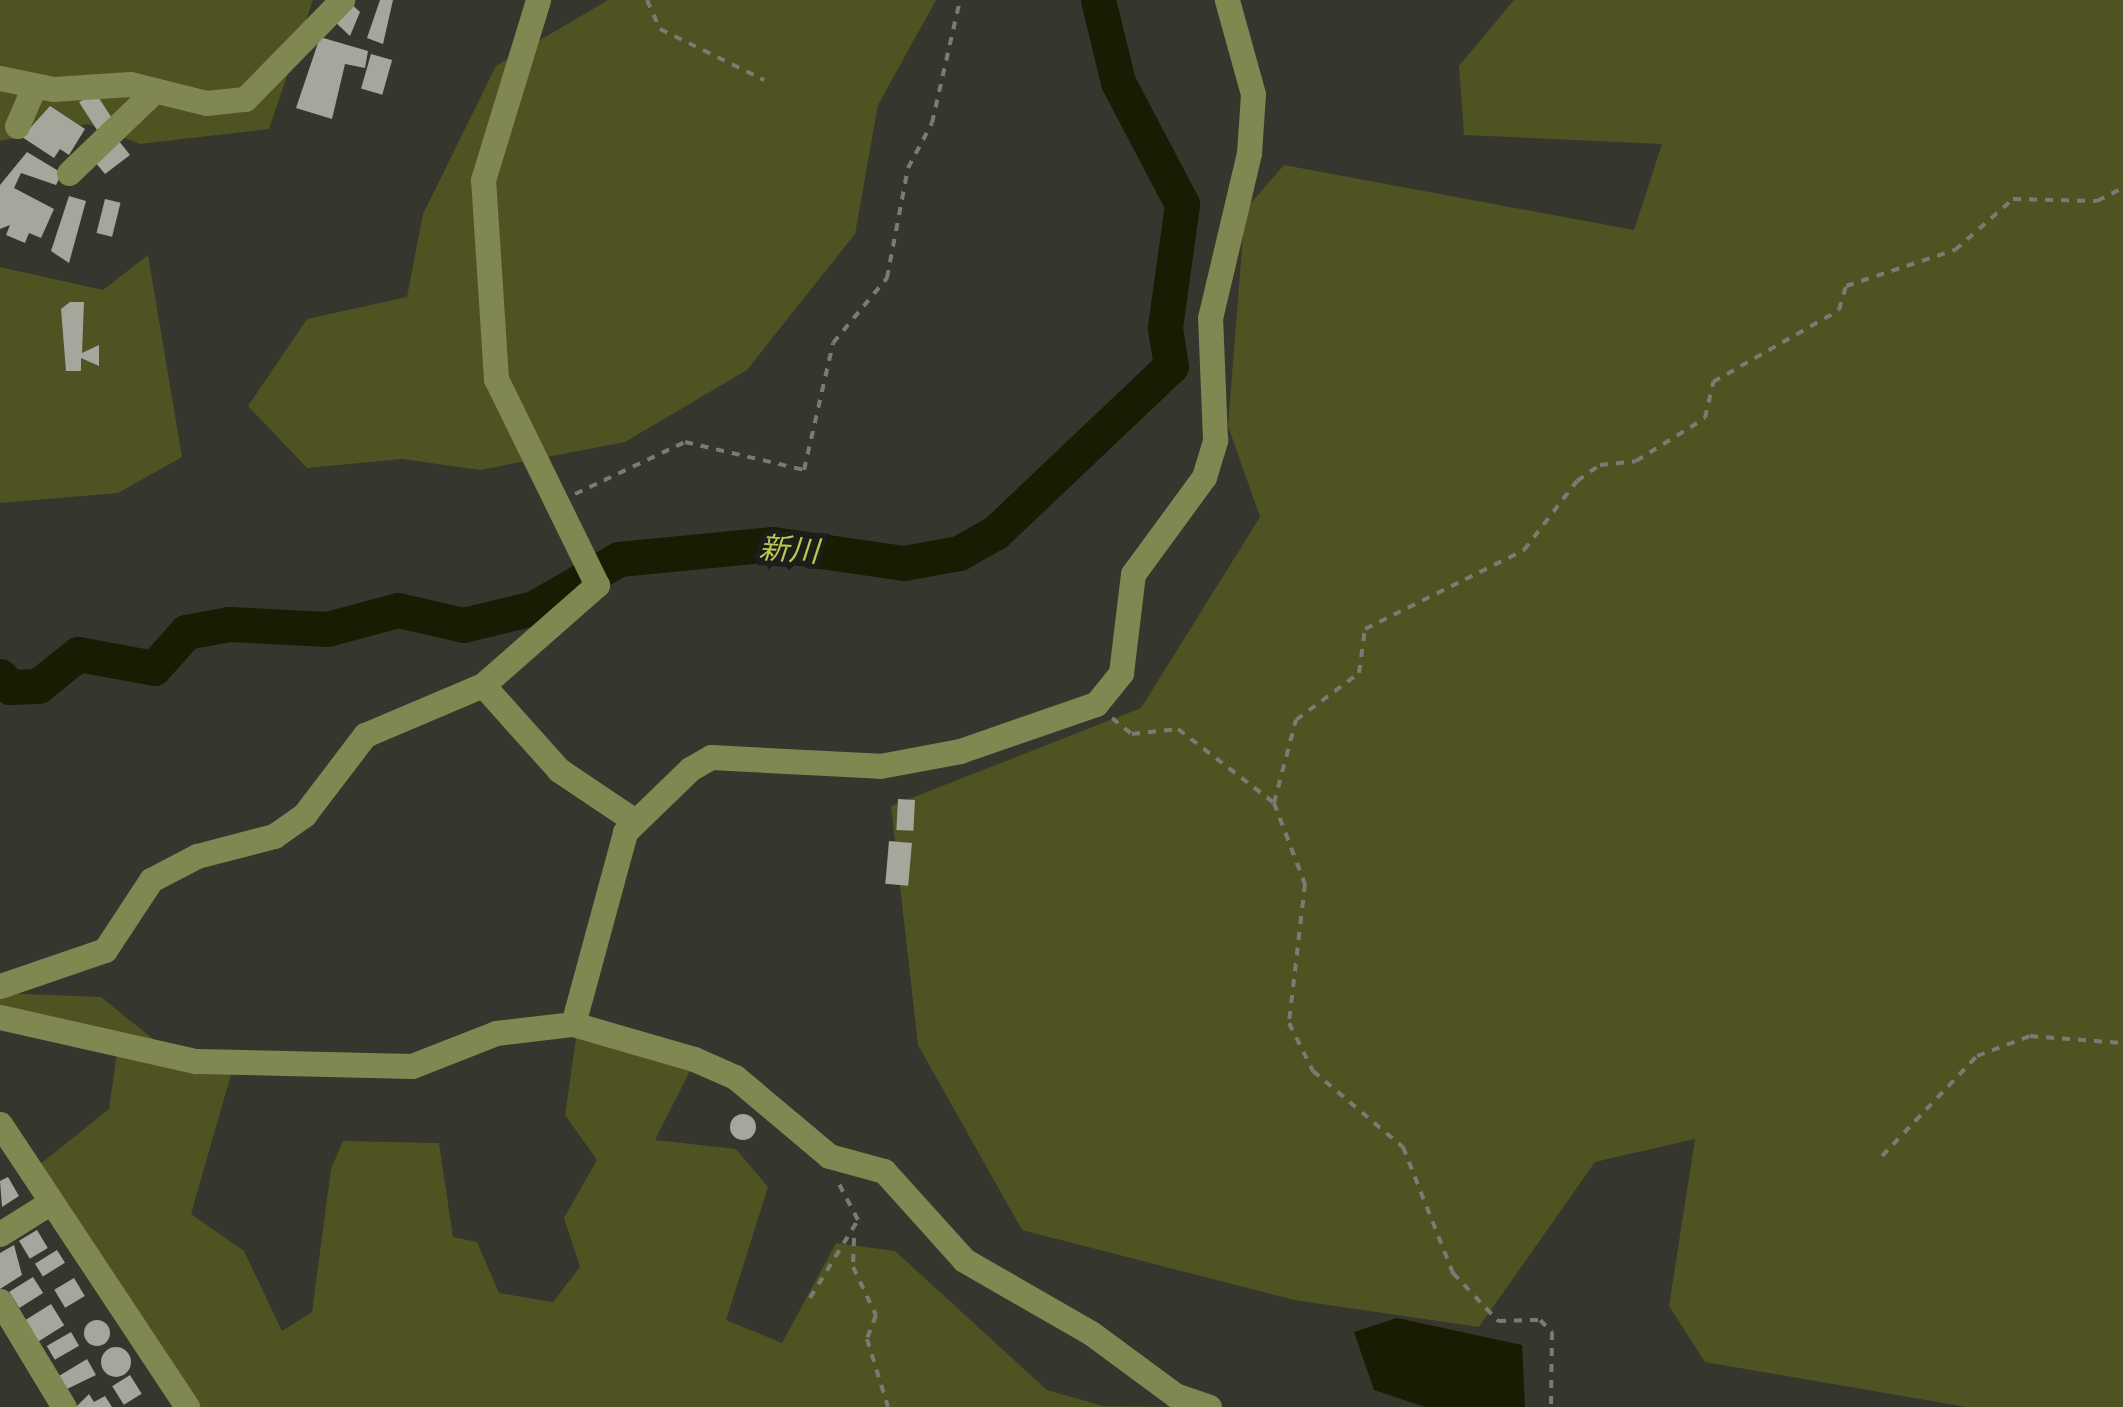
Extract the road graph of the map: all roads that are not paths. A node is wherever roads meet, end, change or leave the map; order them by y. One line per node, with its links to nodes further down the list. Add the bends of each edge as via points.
1 (342, 0): 6 (street, via 245,99)
2 (538, 0): 9 (street, via 483,180 496,379 597,585)
3 (1227, 0): 10 (street, via 1253,94 1249,153 1210,318 1215,440 1204,478 1133,574 1121,674 1096,704 960,751 880,766 711,757)
4 (0, 60): 5 (street)
5 (18, 83): 6 (street, via 105,83); 7 (street)
6 (152, 93): 8 (street)
7 (17, 126)
8 (69, 173)
9 (483, 685): 10 (street, via 559,770); 11 (street, via 364,735 304,815 274,836 197,856 151,880 105,950)
10 (632, 819): 13 (street)
11 (0, 986)
12 (0, 1017): 13 (street, via 196,1061 376,1066 412,1066 496,1033)
13 (574, 1024): 20 (street, via 735,1077 829,1156 884,1171 912,1194 964,1260 1091,1333 1174,1396)
14 (0, 1124): 15 (street)
15 (51, 1202): 16 (street); 19 (street)
16 (0, 1234)
17 (0, 1302): 18 (street)
18 (64, 1407)
19 (188, 1407)
20 (1208, 1407)

